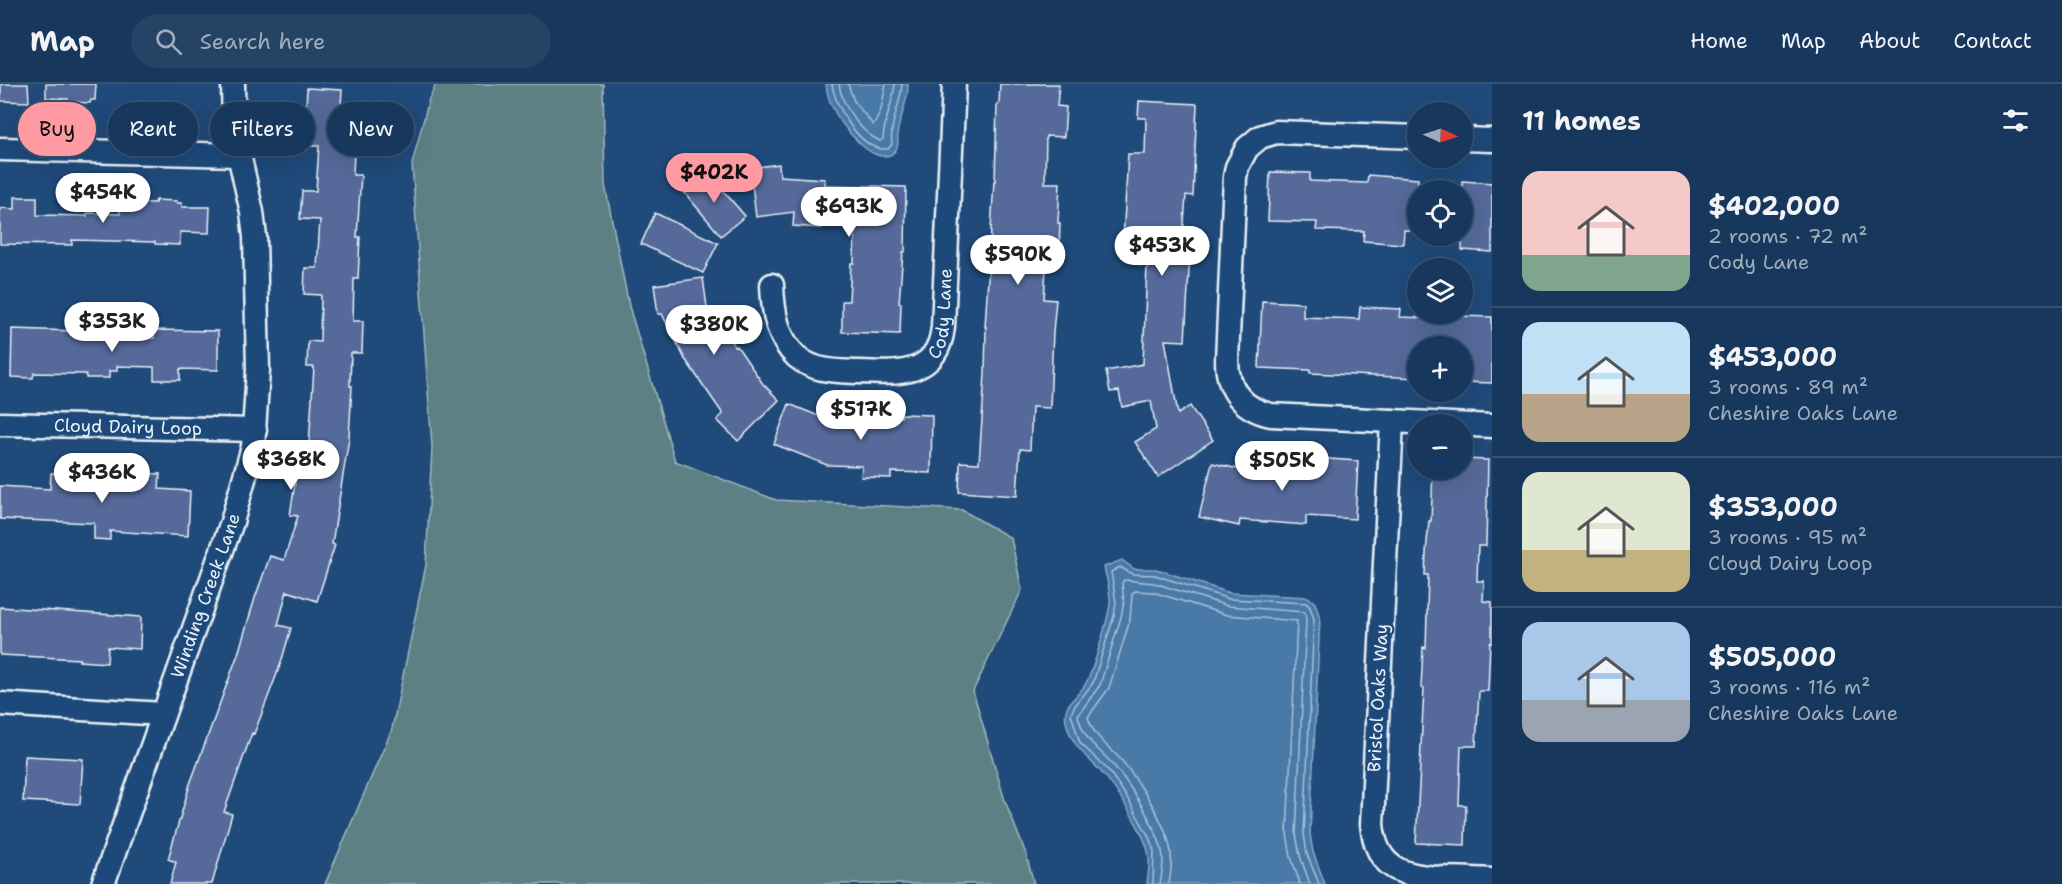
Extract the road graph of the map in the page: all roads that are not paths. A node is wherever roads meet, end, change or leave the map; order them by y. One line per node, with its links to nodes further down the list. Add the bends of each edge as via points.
1 (233, 84): 3 (street, Winding Creek Lane)
2 (954, 84): 10 (street, Cody Lane, via 943,327 930,357 910,371 895,374 812,367 796,356 782,336 774,311)
3 (232, 102)
4 (1407, 137): 11 (street, via 1276,132 1260,137 1247,148 1235,177 1227,360 1232,389 1244,404 1262,413)
5 (1473, 139): 6 (street)
6 (1492, 140)
7 (0, 149): 8 (street)
8 (210, 154)
9 (238, 156): 14 (street, Winding Creek Lane, via 255,237)
10 (772, 285)
11 (1392, 421): 13 (street); 17 (street, Bristol Oaks Way, via 1374,840 1384,860 1405,873)
12 (0, 424): 14 (street, Cloyd Dairy Loop)
13 (1492, 426)
14 (255, 430): 16 (street, Winding Creek Lane, via 239,501)
15 (0, 704): 16 (street)
16 (163, 714): 18 (street, Winding Creek Lane)
17 (1492, 880)
18 (103, 884)

